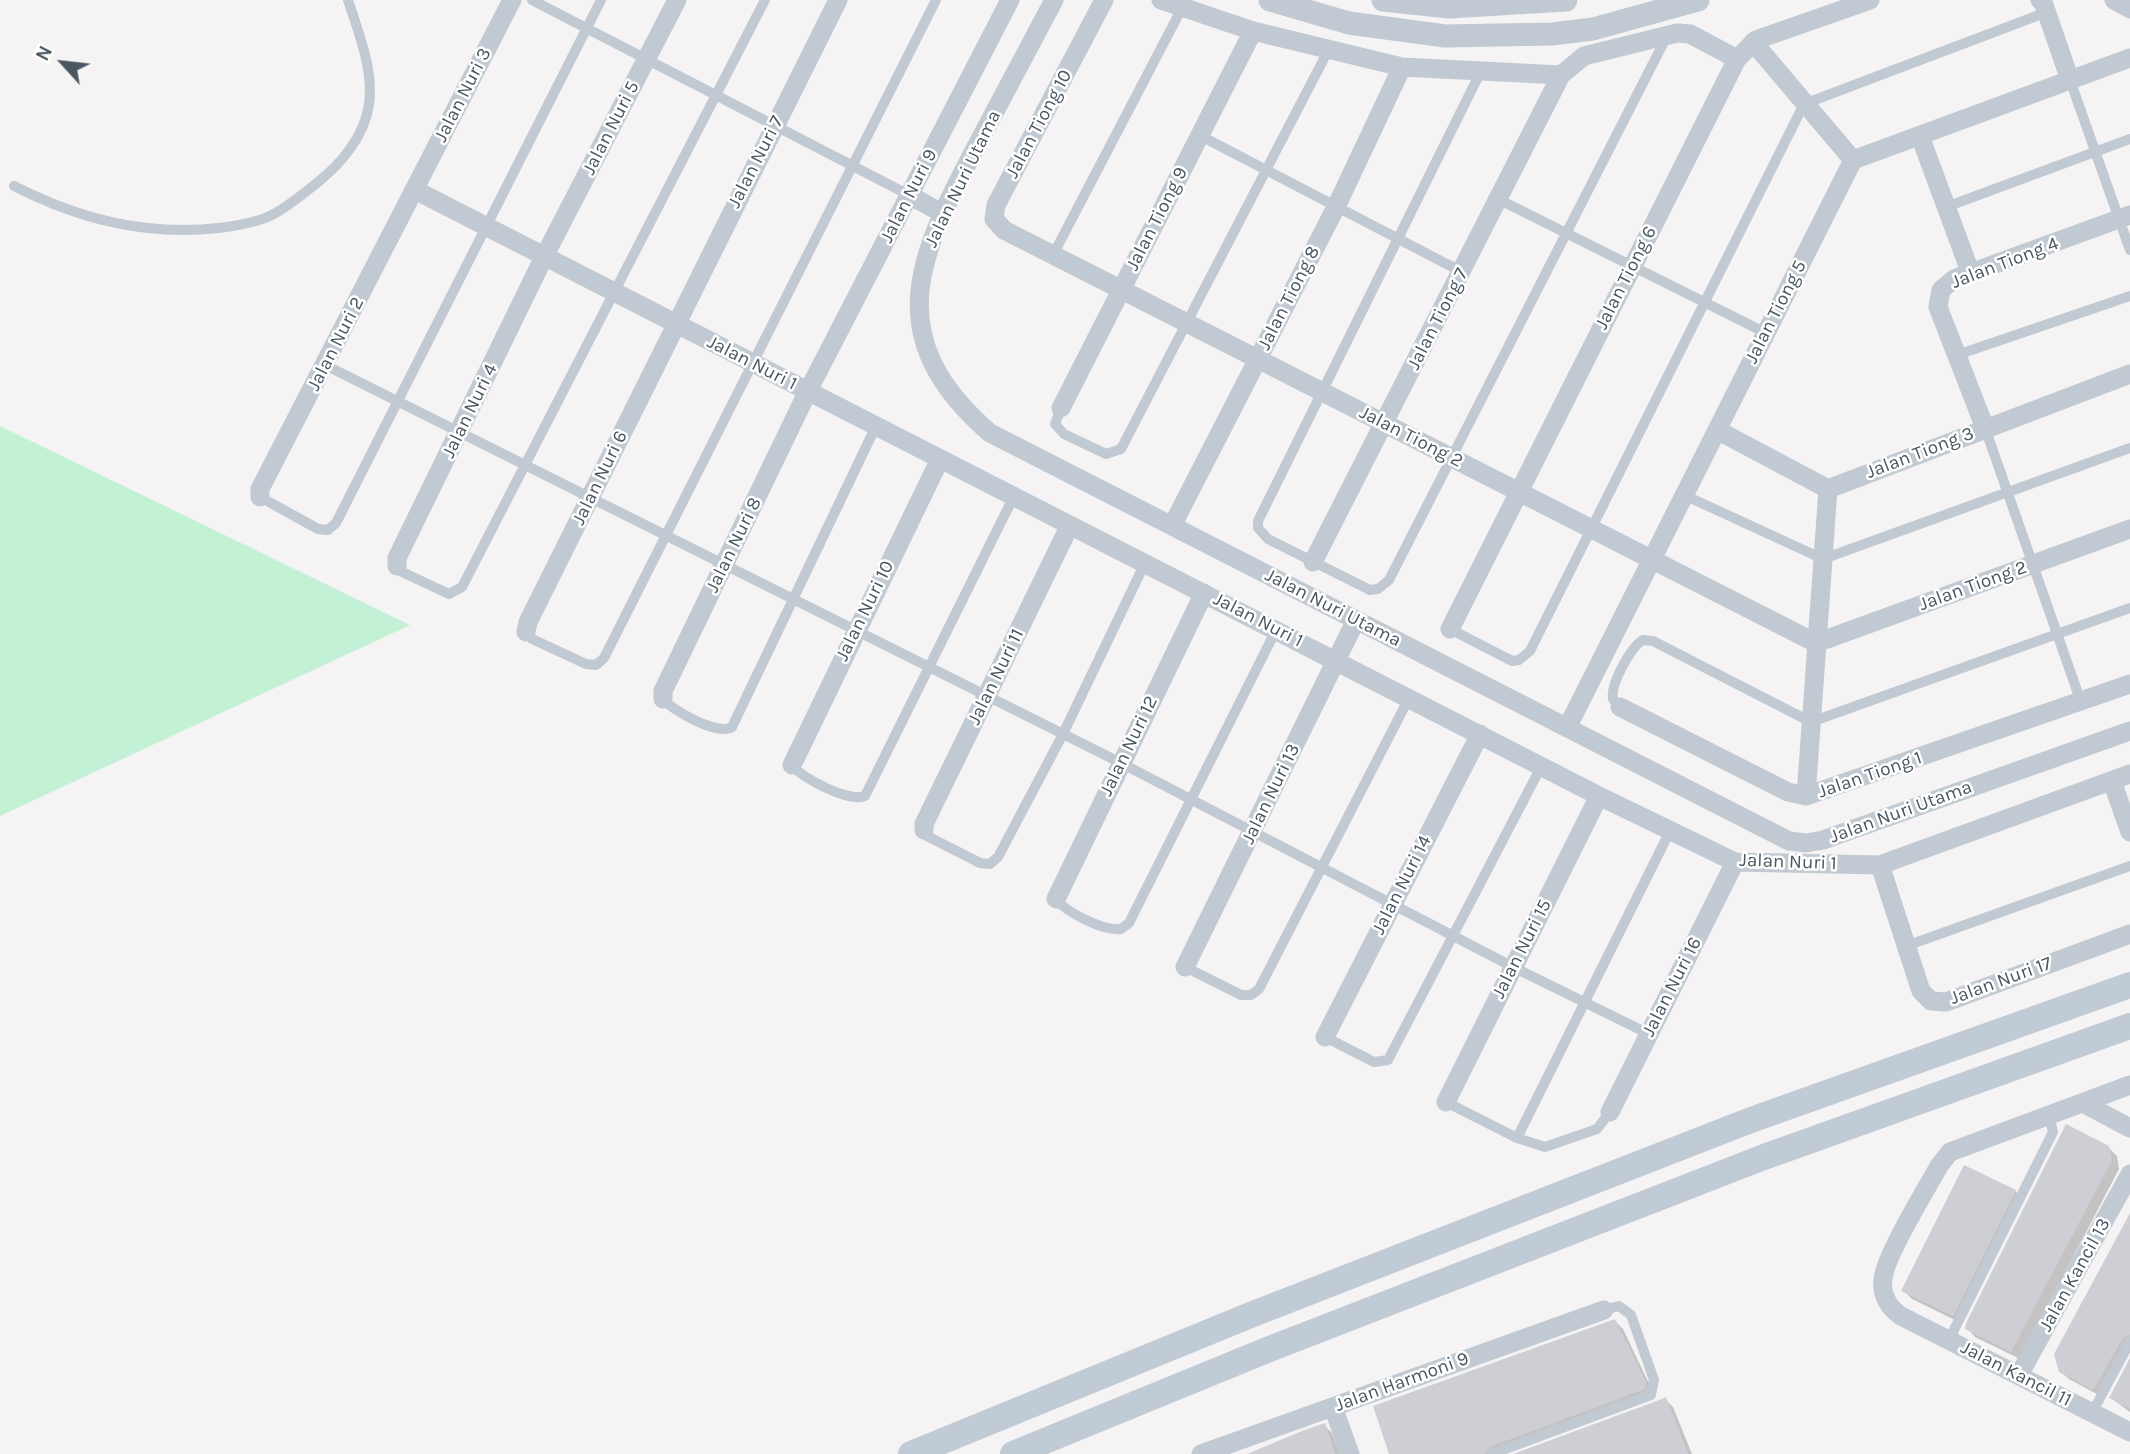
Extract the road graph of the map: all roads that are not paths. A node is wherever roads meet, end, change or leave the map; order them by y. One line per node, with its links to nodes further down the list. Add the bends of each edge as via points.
1 (348, 0): 44 (lane, via 367,69 369,103 360,133 334,169 269,217 192,230 138,229 94,219)
2 (512, 0): 45 (street, Jalan Nuri 3)
3 (532, 0): 22 (lane)
4 (601, 0): 22 (lane)
5 (677, 0): 28 (street, Jalan Nuri 5)
6 (765, 0): 34 (lane)
7 (838, 0): 36 (street, Jalan Nuri 7)
8 (936, 0): 42 (lane)
9 (1010, 0): 46 (street, Jalan Nuri 9)
10 (1054, 0): 50 (street, Jalan Nuri Utama)
11 (1161, 0): 20 (street)
12 (1270, 0): 15 (street, via 1349,23 1445,36 1593,29)
13 (1383, 0): 14 (street, via 1449,7)
14 (1566, 0)
15 (1698, 0)
16 (1870, 0): 25 (street, Jalan Tiong 6)
17 (2115, 0): 21 (street)
18 (2043, 6): 33 (street); 35 (lane)
19 (1100, 7): 53 (street, Jalan Tiong 10, via 996,205 995,219)
20 (1182, 8): 23 (street); 57 (lane)
21 (2130, 9)
22 (587, 28): 28 (lane); 52 (lane)
23 (1253, 31): 26 (street); 37 (street, Jalan Tiong 9)
24 (1667, 35): 29 (street, via 1686,33); 32 (street, via 1584,57); 54 (lane)
25 (1753, 42): 29 (street, Jalan Tiong 6); 35 (street)
26 (1329, 49): 30 (street); 43 (lane)
27 (2130, 58): 33 (street)
28 (647, 59): 34 (lane); 58 (street, Jalan Nuri 5)
29 (1737, 59): 59 (street, Jalan Tiong 6)
30 (1402, 67): 31 (street); 48 (street, Jalan Tiong 8)
31 (1481, 71): 32 (street); 55 (lane)
32 (1561, 75): 47 (street, Jalan Tiong 7)
33 (2070, 80): 38 (street); 40 (lane)
34 (715, 95): 36 (lane); 63 (lane)
35 (1804, 104): 41 (street); 65 (lane)
36 (774, 126): 42 (lane); 66 (street, Jalan Nuri 7)
37 (1199, 135): 43 (lane); 62 (street, Jalan Tiong 9)
38 (1920, 136): 41 (street); 49 (street)
39 (2130, 139): 40 (lane)
40 (2096, 152): 49 (lane); 51 (lane)
41 (1853, 160): 68 (street, Jalan Tiong 5)
42 (853, 166): 46 (lane); 71 (lane)
43 (1266, 171): 48 (lane); 67 (lane)
44 (14, 186)
45 (415, 190): 52 (street, Jalan Nuri 1); 72 (street, Jalan Nuri 2)
46 (909, 195): 50 (street); 74 (street, Jalan Nuri 9)
47 (1498, 199): 54 (lane); 60 (street, Jalan Tiong 7)
48 (1336, 207): 55 (lane); 70 (street, Jalan Tiong 8)
49 (1946, 207): 61 (street)
50 (942, 213): 95 (street, Jalan Nuri Utama, via 922,265 919,293 931,359 945,386 989,433)
51 (2124, 217): 56 (lane); 61 (street, Jalan Tiong 4)
52 (486, 227): 58 (street, Jalan Nuri 1); 76 (lane)
53 (1006, 231): 57 (street, Jalan Tiong 2)
54 (1566, 233): 59 (lane); 85 (lane)
55 (1399, 240): 60 (lane); 75 (lane)
56 (2130, 250)
57 (1053, 255): 62 (street, Jalan Tiong 2)
58 (544, 257): 63 (street, Jalan Nuri 1); 82 (street, Jalan Nuri 4)
59 (1632, 266): 65 (lane); 88 (street, Jalan Tiong 6)
60 (1462, 272): 78 (street, Jalan Tiong 7)
61 (1971, 274): 69 (street, Jalan Tiong 4, via 1947,283 1938,297)
62 (1121, 290): 67 (street, Jalan Tiong 2); 77 (street, Jalan Tiong 9)
63 (614, 292): 66 (street, Jalan Nuri 1); 86 (lane)
64 (2130, 296): 69 (lane)
65 (1705, 302): 68 (lane); 96 (lane)
66 (674, 324): 71 (street, Jalan Nuri 1); 93 (street, Jalan Nuri 6)
67 (1186, 324): 70 (street, Jalan Tiong 2); 77 (lane, via 1121,449 1106,454 1064,434 1055,424)
68 (1766, 333): 81 (street, Jalan Tiong 5)
69 (1957, 355): 80 (street, Jalan Tiong 4)
70 (1257, 360): 75 (street, Jalan Tiong 2); 95 (street, Jalan Tiong 8)
71 (754, 363): 74 (street, Jalan Nuri 1); 98 (lane)
72 (326, 365): 76 (lane); 92 (street, Jalan Nuri 2, via 260,489)
73 (2130, 374): 80 (street, Jalan Tiong 3)
74 (808, 391): 79 (street, Jalan Nuri 1); 103 (street, Jalan Nuri 8)
75 (1321, 392): 78 (street, Jalan Tiong 2); 101 (lane, via 1258,521 1262,535)
76 (398, 401): 82 (lane); 92 (lane, via 333,527 318,529)
77 (1061, 408)
78 (1384, 424): 85 (street, Jalan Tiong 2); 101 (street, Jalan Tiong 7)
79 (876, 426): 84 (street, Jalan Nuri 1); 107 (lane)
80 (1985, 428): 87 (street, Jalan Tiong 3); 89 (lane)
81 (1717, 430): 87 (street); 90 (street, Jalan Tiong 5)
82 (460, 432): 86 (lane); 105 (street, Jalan Nuri 4)
83 (2130, 448): 89 (lane)
84 (940, 458): 91 (street, Jalan Nuri 1); 112 (street, Jalan Nuri 10)
85 (1451, 458): 88 (street, Jalan Tiong 2); 101 (lane, via 1384,585 1363,588)
86 (525, 465): 93 (lane); 105 (lane, via 459,591 444,593)
87 (1828, 489): 99 (street)
88 (1518, 491): 96 (street, Jalan Tiong 2); 110 (street, Jalan Tiong 6)
89 (2009, 492): 99 (lane); 104 (lane)
90 (1684, 495): 99 (lane); 100 (street, Jalan Tiong 5)
91 (1014, 496): 94 (street, Jalan Nuri 1); 117 (lane)
92 (260, 497)
93 (591, 498): 98 (lane); 113 (street, Jalan Nuri 6)
94 (1070, 525): 102 (street, Jalan Nuri 1); 119 (street, Jalan Nuri 11)
95 (1172, 526): 109 (street, Jalan Nuri Utama)
96 (1591, 529): 100 (street, Jalan Tiong 2); 110 (lane, via 1525,656 1505,659)
97 (2130, 529): 104 (street, Jalan Tiong 2)
98 (666, 535): 103 (lane); 113 (lane, via 600,662 586,664)
99 (1823, 559): 115 (street)
100 (1651, 561): 115 (street, Jalan Tiong 2); 125 (street, Jalan Tiong 5)
101 (1313, 562)
102 (1145, 563): 106 (street, Jalan Nuri 1); 127 (lane)
103 (725, 564): 107 (lane); 121 (street, Jalan Nuri 8)
104 (2034, 564): 114 (lane); 115 (street, Jalan Tiong 2)
105 (397, 566)
106 (1204, 593): 111 (street, Jalan Nuri 1); 129 (street, Jalan Nuri 12)
107 (793, 599): 112 (lane); 121 (lane, via 732,727 717,730)
108 (2130, 608): 114 (lane)
109 (1356, 620): 116 (street, Jalan Nuri 13); 125 (street, Jalan Nuri Utama)
110 (1450, 629)
111 (1276, 630): 116 (street, Jalan Nuri 1); 135 (lane)
112 (856, 631): 117 (lane); 130 (street, Jalan Nuri 10)
113 (526, 632)
114 (2059, 633): 122 (lane); 124 (lane)
115 (1816, 643): 124 (street)
116 (1336, 660): 120 (street, Jalan Nuri 1); 137 (street, Jalan Nuri 13)
117 (930, 667): 119 (lane); 130 (lane, via 864,796 850,797 798,773)
118 (2130, 684): 122 (street, Jalan Tiong 1)
119 (987, 696): 127 (lane); 136 (street, Jalan Nuri 11)
120 (1409, 698): 128 (street, Jalan Nuri 1); 143 (lane)
121 (663, 699)
122 (2081, 702): 134 (street, Jalan Tiong 1)
123 (1619, 707): 124 (lane, via 1613,688 1639,642 1648,640); 134 (street, Jalan Tiong 1, via 1788,792)
124 (1811, 722): 134 (street)
125 (1567, 728): 126 (street, Jalan Nuri Utama, via 1782,838 1806,843)
126 (2130, 731)
127 (1063, 734): 129 (lane); 136 (lane, via 994,861 980,863 927,836)
128 (1480, 734): 131 (street, Jalan Nuri 1); 145 (street, Jalan Nuri 14)
129 (1121, 763): 135 (lane); 144 (street, Jalan Nuri 12)
130 (792, 765)
131 (1542, 765): 133 (street, Jalan Nuri 1); 147 (lane)
132 (2121, 777): 139 (street); 141 (street, Jalan Nuri 1)
133 (1599, 796): 138 (street, Jalan Nuri 1); 150 (street, Jalan Nuri 15)
134 (1807, 796)
135 (1191, 799): 137 (lane); 144 (lane, via 1125,927 1111,929)
136 (924, 830)
137 (1252, 831): 143 (lane); 149 (street, Jalan Nuri 13)
138 (1670, 831): 140 (street, Jalan Nuri 1); 152 (lane)
139 (2130, 832)
140 (1735, 862): 141 (street, Jalan Nuri 1); 154 (street, Jalan Nuri 16)
141 (1880, 865): 148 (street, Jalan Nuri 17)
142 (2130, 866): 148 (lane)
143 (1322, 867): 145 (lane); 149 (lane, via 1256,993 1241,995)
144 (1056, 899)
145 (1392, 903): 147 (lane); 155 (street, Jalan Nuri 14)
146 (2130, 934): 148 (street, Jalan Nuri 17, via 1938,1003 1922,991)
147 (1455, 935): 150 (lane); 155 (lane, via 1388,1060 1374,1062)
148 (1906, 946)
149 (1185, 967)
150 (1513, 967): 152 (lane); 157 (street, Jalan Nuri 15)
151 (2130, 985): 171 (main road, via 1751,1120 1253,1314)
152 (1584, 1002): 154 (lane); 162 (lane)
153 (2130, 1026): 172 (main road, via 1764,1157)
154 (1649, 1034): 159 (street, Jalan Nuri 16)
155 (1325, 1037)
156 (2130, 1085): 158 (street)
157 (1446, 1102): 162 (lane)
158 (2083, 1103): 160 (street); 161 (street)
159 (1610, 1112): 162 (lane, via 1597,1129 1545,1147)
160 (2049, 1115): 165 (lane, via 2053,1132); 165 (street, Jalan Kancil 11, via 1960,1147 1942,1161 1883,1276 1887,1301 1901,1316)
161 (2130, 1128)
162 (1517, 1138)
163 (2130, 1174): 167 (street, Jalan Kancil 13)
164 (1604, 1310): 168 (street, Jalan Harmoni 9); 175 (lane, via 1619,1306 1631,1315 1654,1381 1651,1395)
165 (1949, 1340): 167 (street, Jalan Kancil 11)
166 (2130, 1342): 169 (lane)
167 (2019, 1375): 169 (street, Jalan Kancil 11)
168 (1333, 1407): 173 (street, Jalan Harmoni 9); 174 (street)
169 (2092, 1413): 170 (street, Jalan Kancil 11)
170 (2130, 1432)
171 (911, 1454)
172 (1013, 1454)
173 (1201, 1454)
174 (1350, 1454)
175 (1492, 1454)

